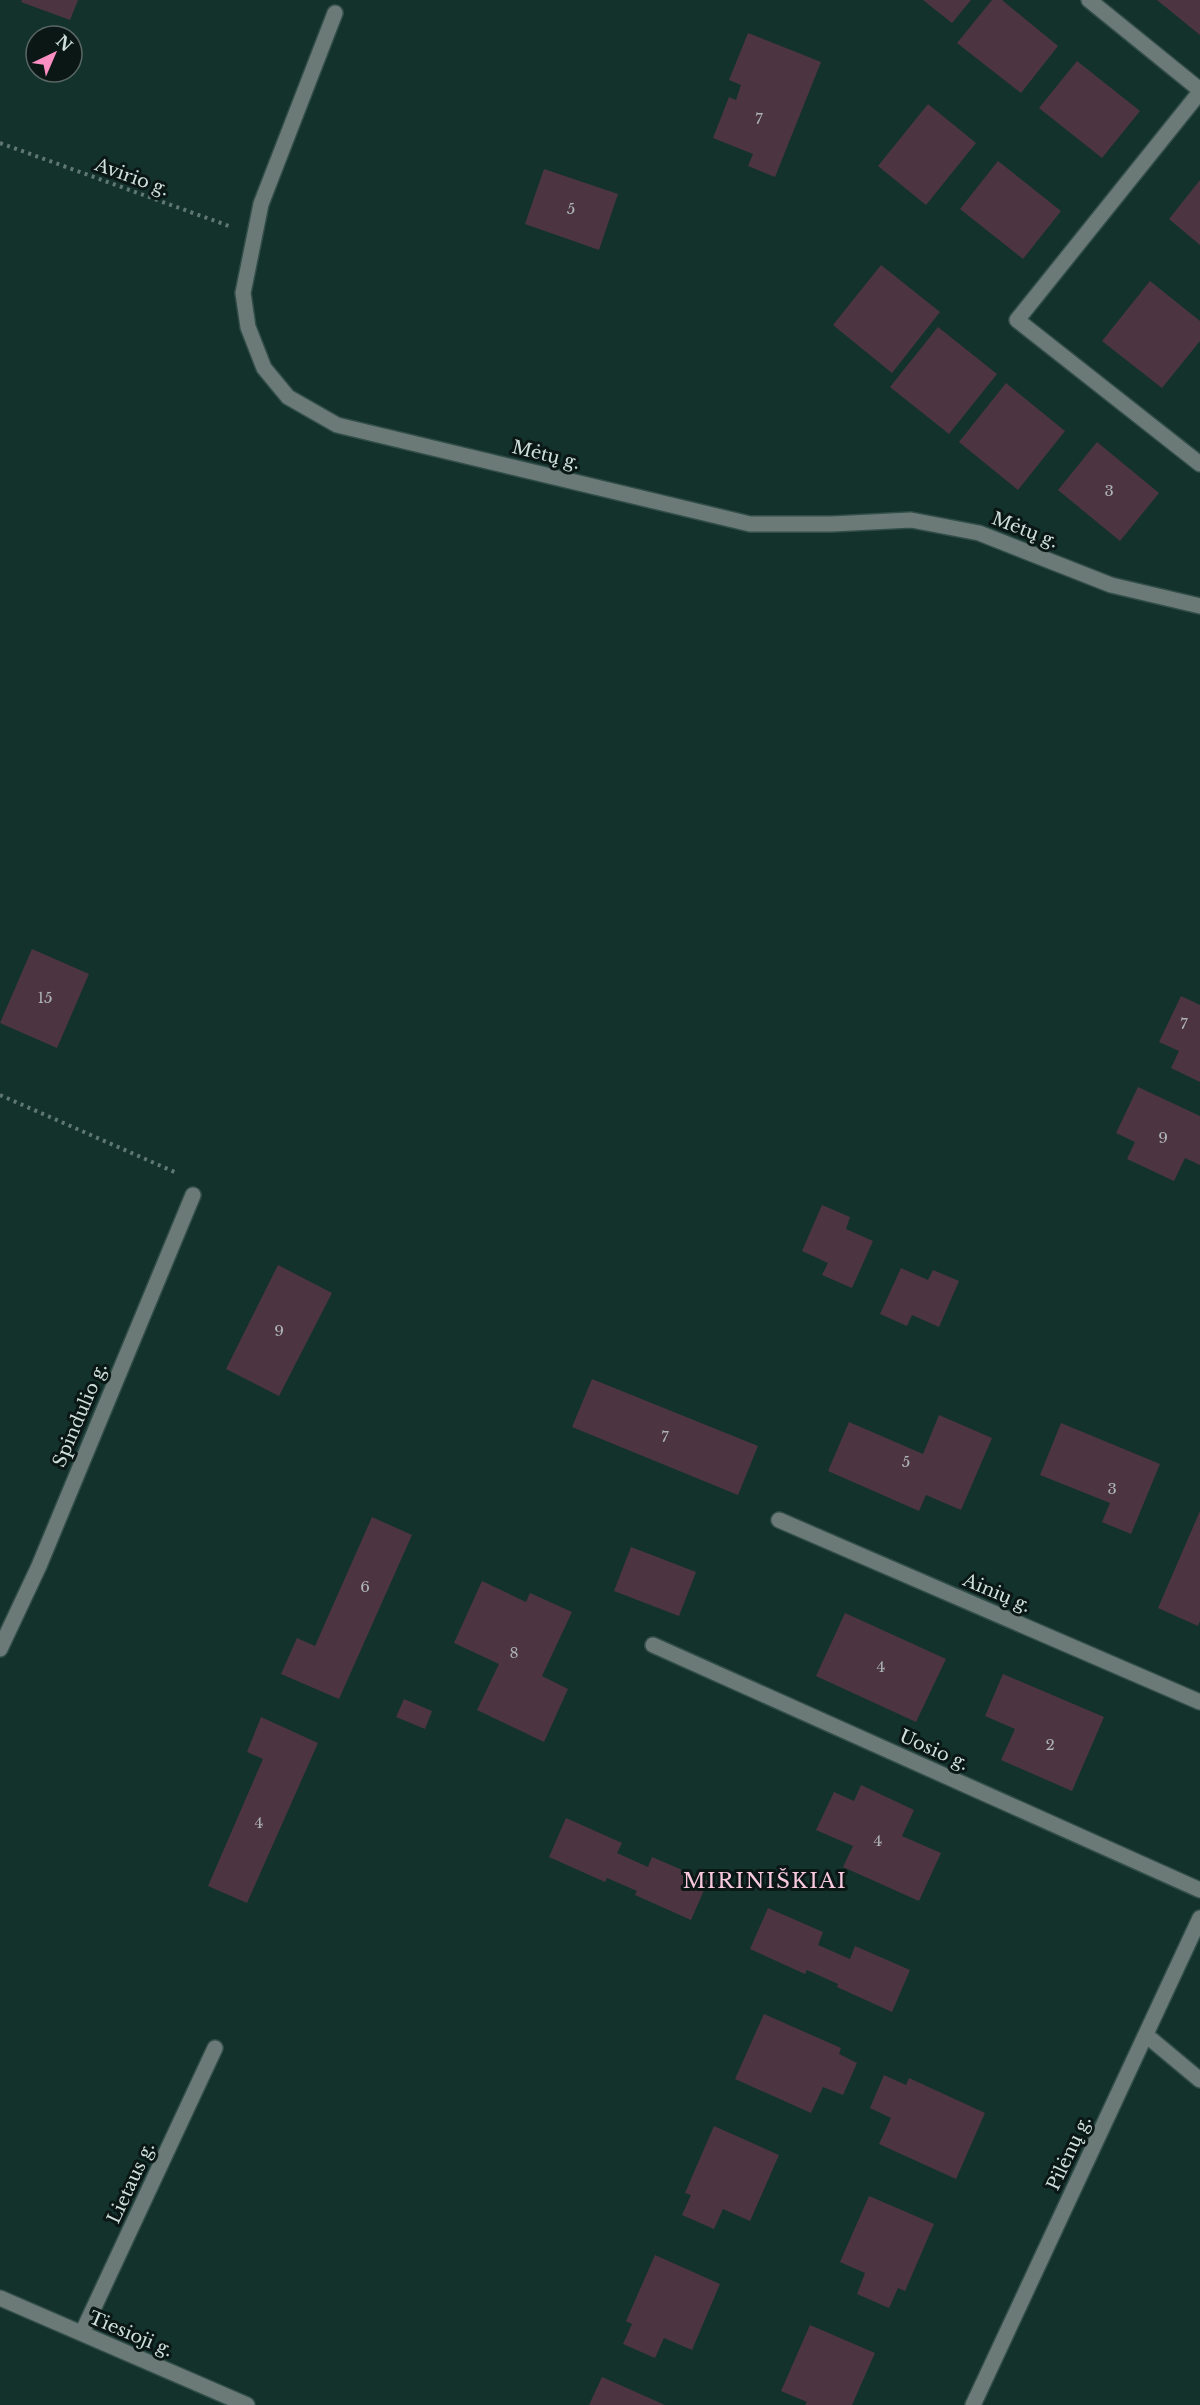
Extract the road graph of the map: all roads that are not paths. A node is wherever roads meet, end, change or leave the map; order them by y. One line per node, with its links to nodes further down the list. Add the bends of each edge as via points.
1 (1089, 0): 3 (street)
2 (335, 14): 5 (street, Mėtų g., via 261,204 243,293 249,327 264,368 288,397 337,425 750,524 911,520 979,533 1111,585)
3 (1200, 91): 4 (street, via 1017,320)
4 (1200, 464)
5 (1200, 606)
6 (194, 1195): 9 (street, Spindulio g., via 39,1566)
7 (779, 1520): 10 (street, Ainių g.)
8 (653, 1645): 11 (street, Uosio g.)
9 (0, 1649)
10 (1200, 1702)
11 (1200, 1890)
12 (1200, 1918): 13 (street, Pilėnų g.)
13 (1146, 2035): 15 (street); 19 (street, Pilėnų g.)
14 (215, 2048): 17 (street, Lietaus g.)
15 (1200, 2080)
16 (0, 2298): 17 (street, Tiesioji g.)
17 (82, 2333): 18 (street, Tiesioji g.)
18 (247, 2405)
19 (973, 2405)

